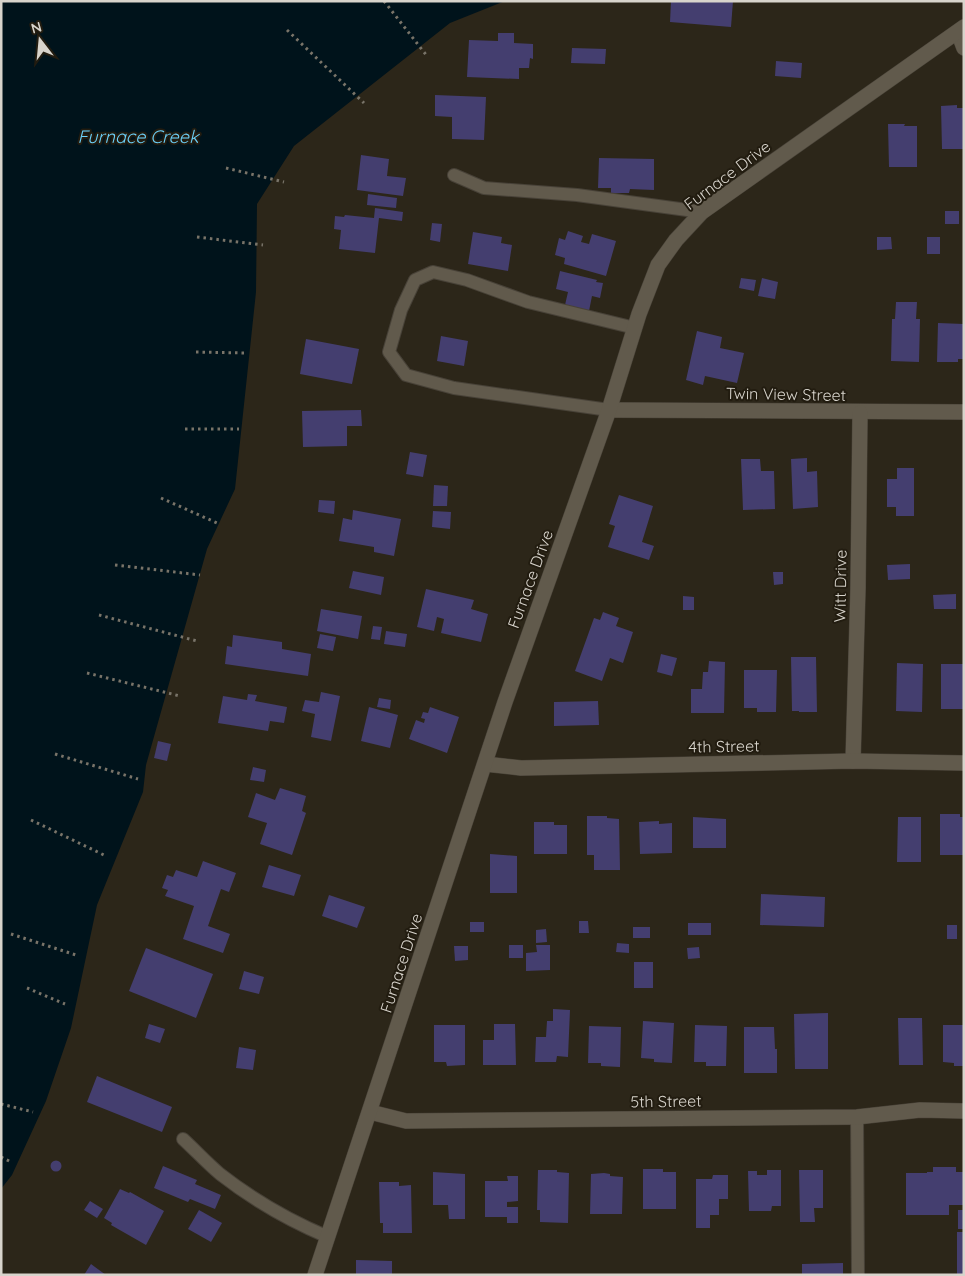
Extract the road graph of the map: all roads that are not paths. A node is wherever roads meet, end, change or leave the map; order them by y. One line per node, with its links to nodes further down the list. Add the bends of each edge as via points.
1 (961, 30): 2 (street); 4 (street, Furnace Drive)
2 (964, 48)
3 (454, 175): 4 (lane, via 484,188 577,195)
4 (702, 212): 5 (street, Furnace Drive, via 658,266)
5 (634, 328): 6 (street, Furnace Drive); 6 (lane, via 528,302 467,280 433,272 415,280 401,310 389,352 406,375 454,388)
6 (609, 410): 8 (street, Twin View Street); 11 (street, Furnace Drive)
7 (964, 412): 8 (street, Twin View Street)
8 (860, 413): 9 (street, Witt Drive)
9 (853, 760): 10 (street, 4th Street); 11 (street, 4th Street, via 521,768)
10 (964, 763)
11 (485, 764): 13 (street, Furnace Drive)
12 (964, 1111): 14 (street, 5th Street, via 920,1110)
13 (370, 1112): 14 (street, 5th Street, via 406,1122); 16 (street, Furnace Drive)
14 (857, 1117): 18 (lane)
15 (183, 1140): 16 (lane, via 220,1174 248,1193 300,1225)
16 (328, 1237): 17 (street, Furnace Drive)
17 (315, 1275)
18 (858, 1275)

